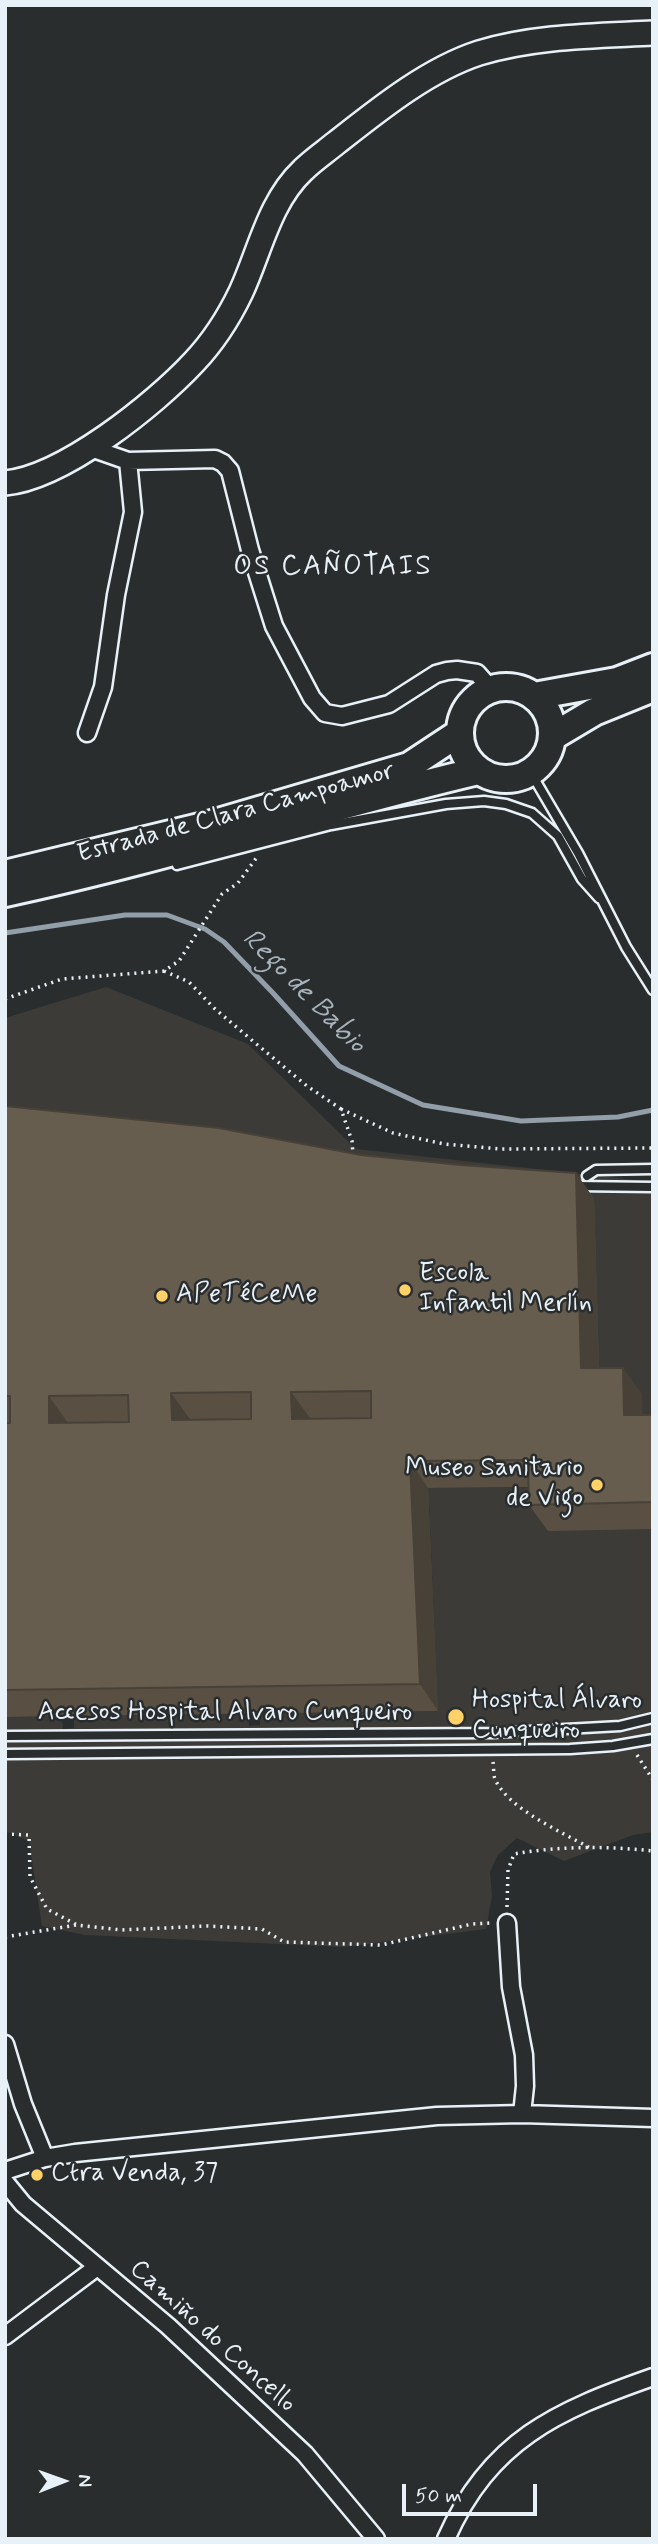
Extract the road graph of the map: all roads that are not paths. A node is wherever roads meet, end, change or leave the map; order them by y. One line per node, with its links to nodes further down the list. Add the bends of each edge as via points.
1 (653, 33): 2 (main road, via 534,42 477,54 419,83 360,124 302,170 279,201 241,292 220,330 195,361 128,420)
2 (88, 447): 3 (street); 4 (main road, via 52,470)
3 (128, 461): 7 (street, via 215,459 230,471 274,626 324,713 342,716 389,704 447,671 477,673); 9 (street, via 133,512 103,687)
4 (5, 484)
5 (653, 667): 8 (main road, via 617,681)
6 (653, 688): 11 (main road, via 594,712)
7 (491, 689): 8 (main road, via 506,686); 10 (main road, via 468,706)
8 (534, 696): 11 (main road, via 545,708)
9 (87, 733)
10 (459, 733): 12 (main road, via 461,748); 16 (main road, Estrada de Clara Campoamor, via 409,766 208,825)
11 (552, 737): 13 (main road, via 545,757)
12 (478, 771): 13 (main road, Estrada de Clara Campoamor, via 504,780); 14 (main road, Estrada de Clara Campoamor)
13 (531, 772): 18 (lane)
14 (227, 839): 15 (main road, Estrada de Clara Campoamor); 17 (main road, Estrada de Clara Campoamor)
15 (177, 865): 18 (lane, via 331,825 484,801 532,813 558,836 582,879); 19 (main road, Estrada de Clara Campoamor)
16 (5, 874)
17 (5, 894)
18 (599, 898): 20 (lane)
19 (5, 907)
20 (653, 990)
21 (653, 1169): 22 (lane, via 596,1170)
22 (587, 1177)
23 (567, 1185): 24 (lane)
24 (653, 1187)
25 (653, 1718): 26 (lane, Accesos Hospital Alvaro Cunqueiro, via 620,1726 493,1733)
26 (5, 1736)
27 (653, 1739): 28 (lane, Accesos Hospital Alvaro Cunqueiro, via 592,1748 493,1751)
28 (5, 1754)
29 (507, 1923): 31 (street, via 511,1987 524,2055)
30 (5, 2044): 33 (street)
31 (522, 2113): 32 (street); 33 (street, via 437,2116)
32 (653, 2118)
33 (45, 2158): 34 (street)
34 (5, 2171)
35 (5, 2182): 36 (street, Camiño do Concello, via 23,2204)
36 (97, 2267): 37 (street); 39 (street, Camiño do Concello, via 168,2326 305,2454)
37 (5, 2336)
38 (653, 2377): 40 (street, via 589,2399 518,2440 493,2463)
39 (376, 2539)
40 (446, 2539)

